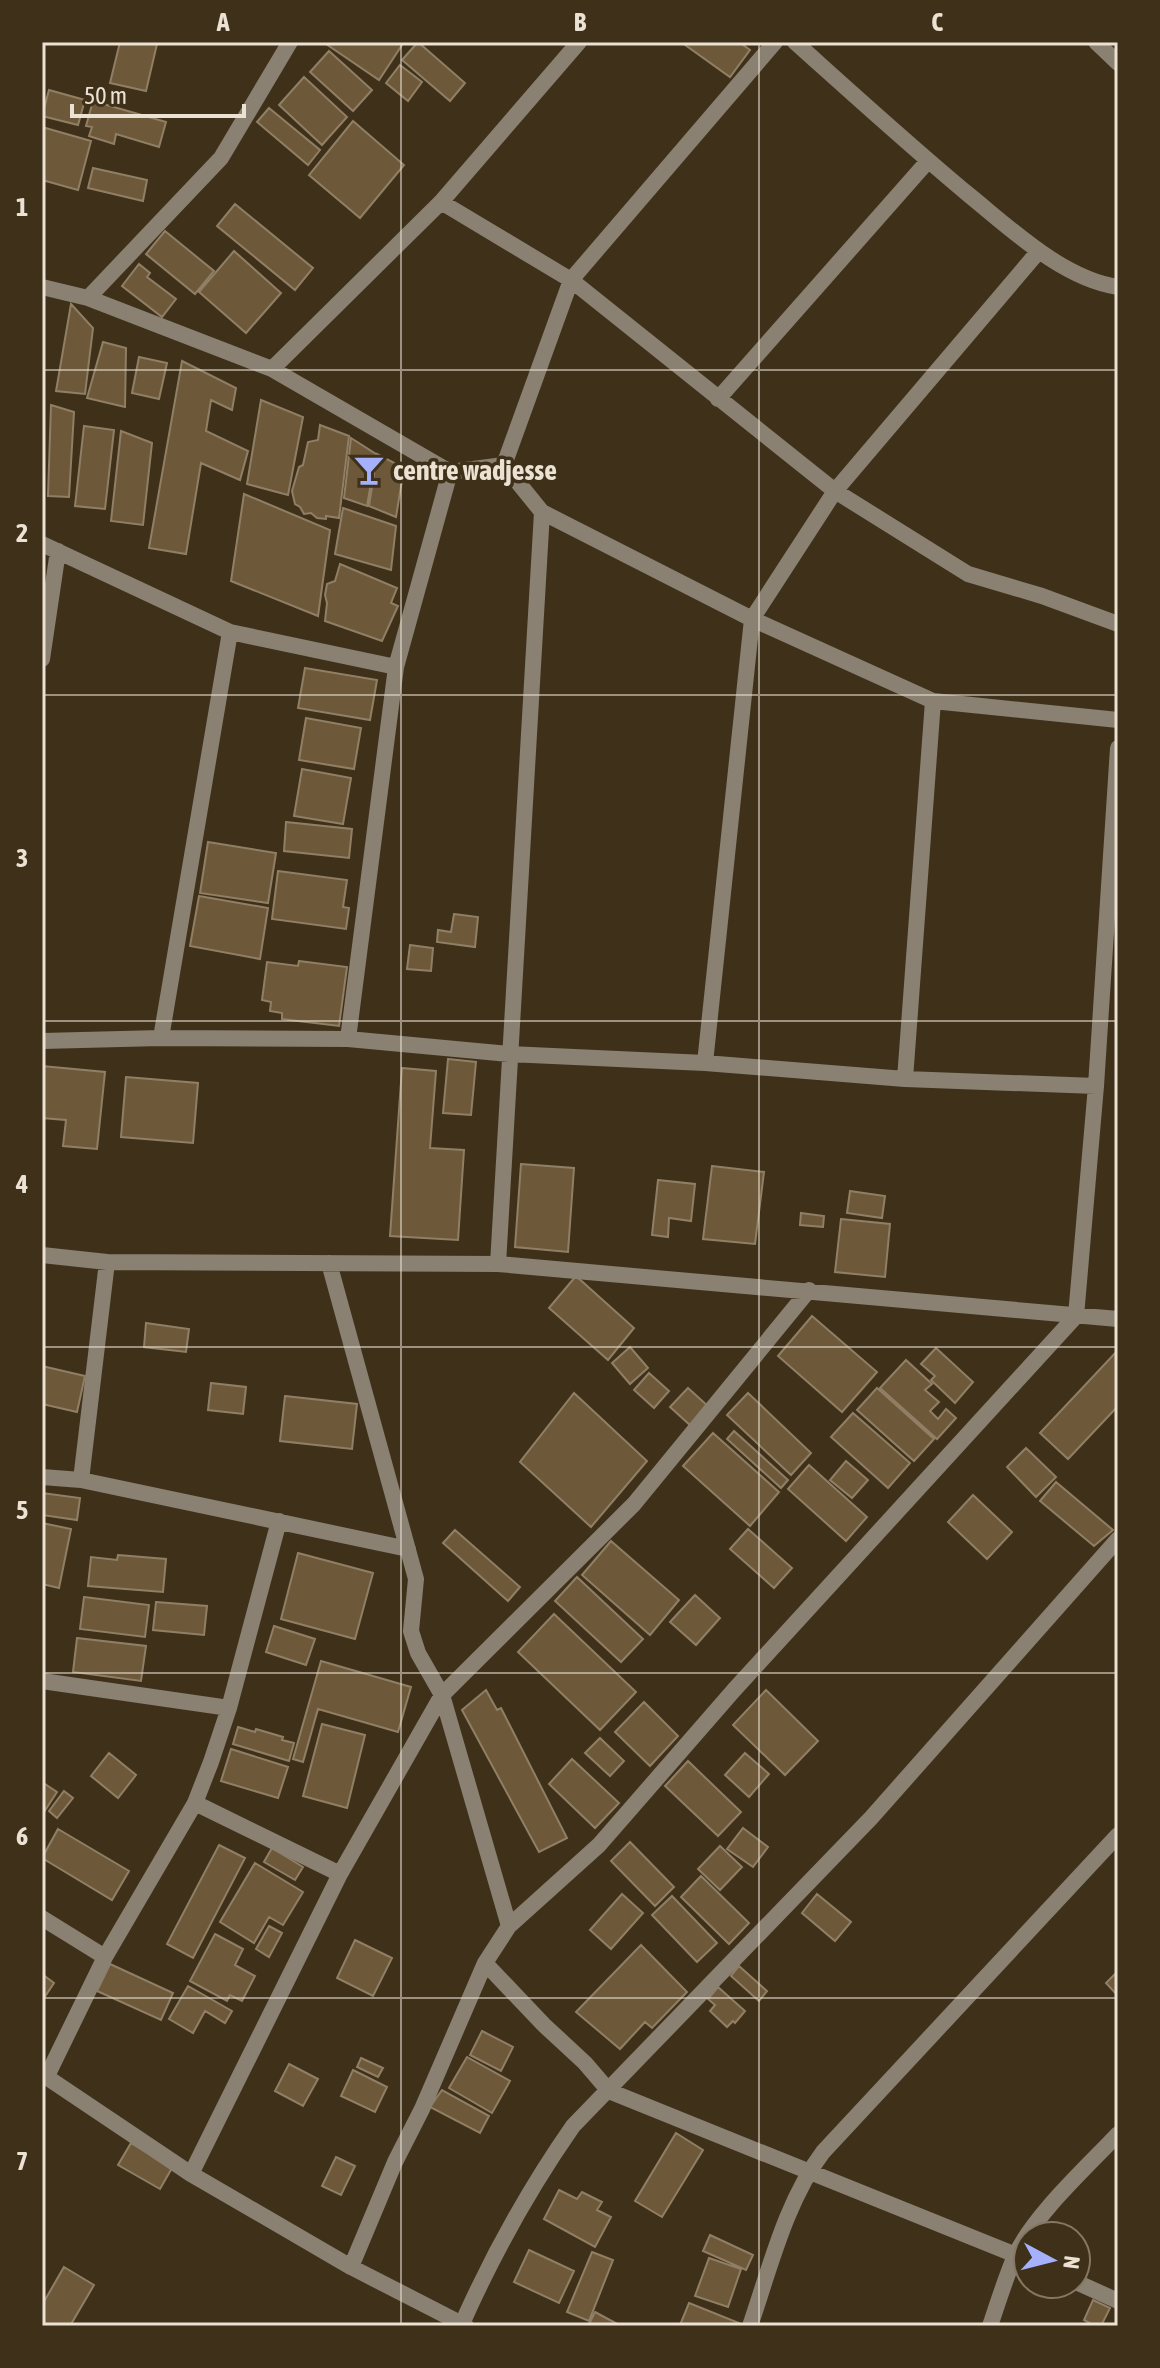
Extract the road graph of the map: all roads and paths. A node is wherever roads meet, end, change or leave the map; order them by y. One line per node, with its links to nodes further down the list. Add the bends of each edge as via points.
1 (290, 42): 13 (street, via 221,158)
2 (579, 42): 8 (street)
3 (775, 42): 10 (street)
4 (795, 42): 7 (street)
5 (1096, 42): 6 (street)
6 (1118, 63)
7 (928, 161): 9 (street); 15 (street)
8 (441, 202): 10 (street); 14 (street)
9 (1038, 252): 12 (street); 18 (street)
10 (571, 280): 15 (street); 16 (street)
11 (42, 287): 13 (street)
12 (1118, 287)
13 (88, 298): 14 (street)
14 (272, 369): 17 (street)
15 (718, 399): 18 (street)
16 (504, 465): 17 (street); 19 (street)
17 (450, 472): 26 (street)
18 (835, 491): 22 (street); 23 (street, via 968,574)
19 (542, 512): 22 (street); 33 (street)
20 (42, 544): 21 (street)
21 (58, 551): 24 (street); 25 (street)
22 (752, 619): 27 (street); 34 (street)
23 (1118, 624)
24 (230, 632): 26 (street); 30 (street)
25 (42, 659)
26 (396, 667): 31 (street)
27 (933, 701): 28 (street); 35 (street)
28 (1118, 720)
29 (1118, 748): 36 (street)
30 (161, 1038): 31 (street); 32 (street)
31 (348, 1039): 33 (street)
32 (42, 1041)
33 (509, 1054): 34 (street); 40 (street)
34 (705, 1063): 35 (street)
35 (905, 1079): 36 (street)
36 (1096, 1086): 42 (street)
37 (42, 1255): 38 (street)
38 (107, 1262): 39 (street); 45 (street)
39 (329, 1263): 40 (street); 48 (street)
40 (498, 1264): 41 (street)
41 (809, 1290): 42 (street); 50 (street, via 634,1504)
42 (1076, 1316): 43 (street); 56 (street, via 599,1845)
43 (1118, 1319)
44 (42, 1477): 45 (street)
45 (81, 1480): 46 (street)
46 (279, 1521): 48 (street); 51 (street)
47 (1118, 1539): 60 (street, via 871,1818)
48 (408, 1549): 50 (street, via 416,1579 411,1631)
49 (42, 1681): 51 (street)
50 (442, 1695): 54 (street); 56 (street)
51 (229, 1708): 52 (street)
52 (195, 1803): 54 (street); 57 (street)
53 (1118, 1835): 62 (street)
54 (340, 1874): 63 (street)
55 (42, 1918): 57 (street)
56 (509, 1926): 58 (street)
57 (105, 1957): 59 (street)
58 (485, 1963): 60 (street); 66 (street)
59 (44, 2075): 63 (street)
60 (609, 2091): 62 (street); 70 (street, via 573,2126 540,2173)
61 (1118, 2134): 64 (street)
62 (809, 2171): 65 (street); 71 (street)
63 (191, 2174): 66 (street)
64 (1039, 2220)
65 (1012, 2253)
66 (351, 2267): 70 (street)
67 (1012, 2279): 72 (street)
68 (1092, 2289): 69 (street)
69 (1118, 2301)
70 (463, 2325)
71 (750, 2326)
72 (990, 2326)

